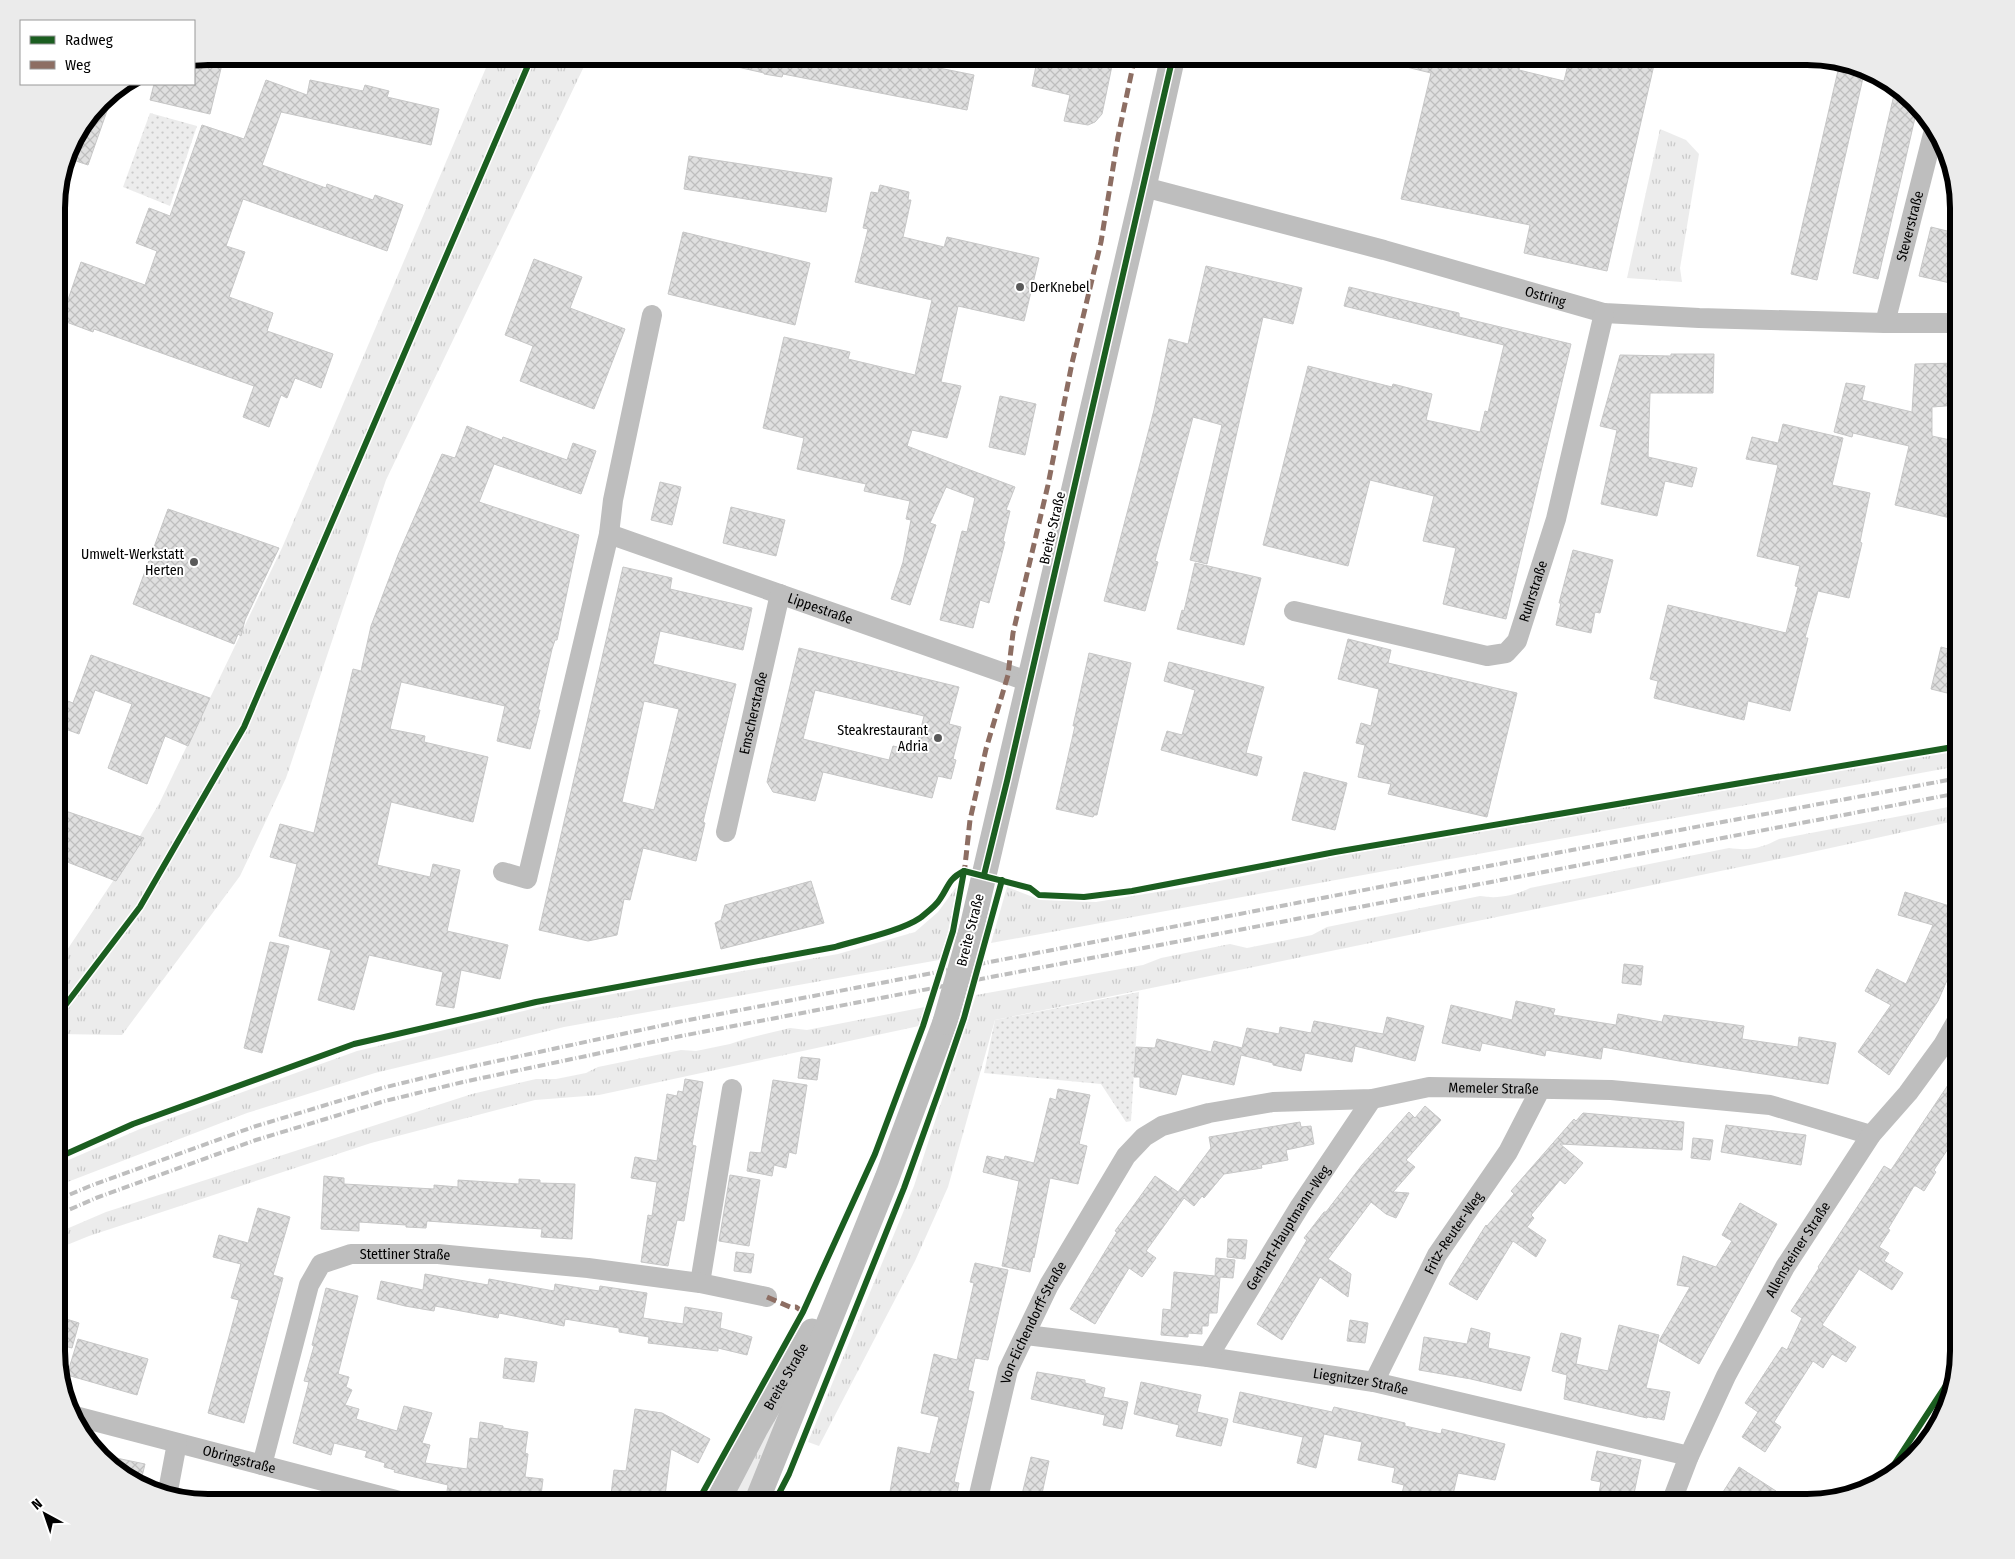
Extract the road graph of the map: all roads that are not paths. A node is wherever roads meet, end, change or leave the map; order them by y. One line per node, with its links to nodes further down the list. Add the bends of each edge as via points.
1 (1171, 65): 3 (street, Breite Straße)
2 (1932, 139): 6 (street, Steverstraße)
3 (1144, 187): 4 (street, Ostring); 11 (street, Breite Straße)
4 (1604, 312): 6 (street, Ostring); 10 (street, Ruhrstraße, via 1556,519 1517,641 1506,653 1487,656)
5 (652, 315): 8 (street, via 613,500)
6 (1885, 323): 7 (street, Ostring)
7 (1950, 323)
8 (609, 534): 9 (street, Lippestraße); 13 (street, via 527,879)
9 (780, 594): 11 (street, Lippestraße); 12 (street, Emscherstraße)
10 (1294, 611)
11 (1030, 682): 20 (street, Breite Straße, bridge, via 972,927 945,1022)
12 (726, 832)
13 (503, 872)
14 (1950, 1033): 18 (street, Allensteiner Straße)
15 (732, 1089): 21 (street)
16 (1540, 1090): 17 (street, Memeler Straße, via 1429,1087); 18 (street, Memeler Straße, via 1612,1090 1770,1105); 25 (street, Fritz-Reuter-Weg, via 1508,1152 1437,1255)
17 (1372, 1099): 19 (street, Memeler Straße, via 1273,1102 1209,1113 1162,1126 1144,1137); 24 (street, Gerhart-Hauptmann-Weg, via 1300,1206)
18 (1872, 1135): 28 (street, Allensteiner Straße, via 1785,1267 1726,1376)
19 (1126, 1156): 23 (street, Von-Eichendorff-Straße, via 1049,1286)
20 (856, 1252): 32 (street, Breite Straße); 33 (street, Breite Straße)
21 (700, 1283): 22 (street, Stettiner Straße); 29 (street, Stettiner Straße, via 534,1262 438,1254 351,1254 321,1264 309,1284)
22 (767, 1298)
23 (1026, 1335): 24 (street, Liegnitzer Straße); 34 (street, Von-Eichendorff-Straße, via 1008,1370)
24 (1208, 1357): 25 (street, Liegnitzer Straße)
25 (1374, 1382): 28 (street, Liegnitzer Straße)
26 (82, 1418): 27 (street, Obringstraße)
27 (177, 1443): 29 (street, Obringstraße); 30 (street)
28 (1689, 1456): 35 (street, Allensteiner Straße)
29 (262, 1465): 31 (street, Obringstraße)
30 (168, 1488)
31 (373, 1494)
32 (722, 1494)
33 (760, 1494)
34 (979, 1494)
35 (1674, 1494)

